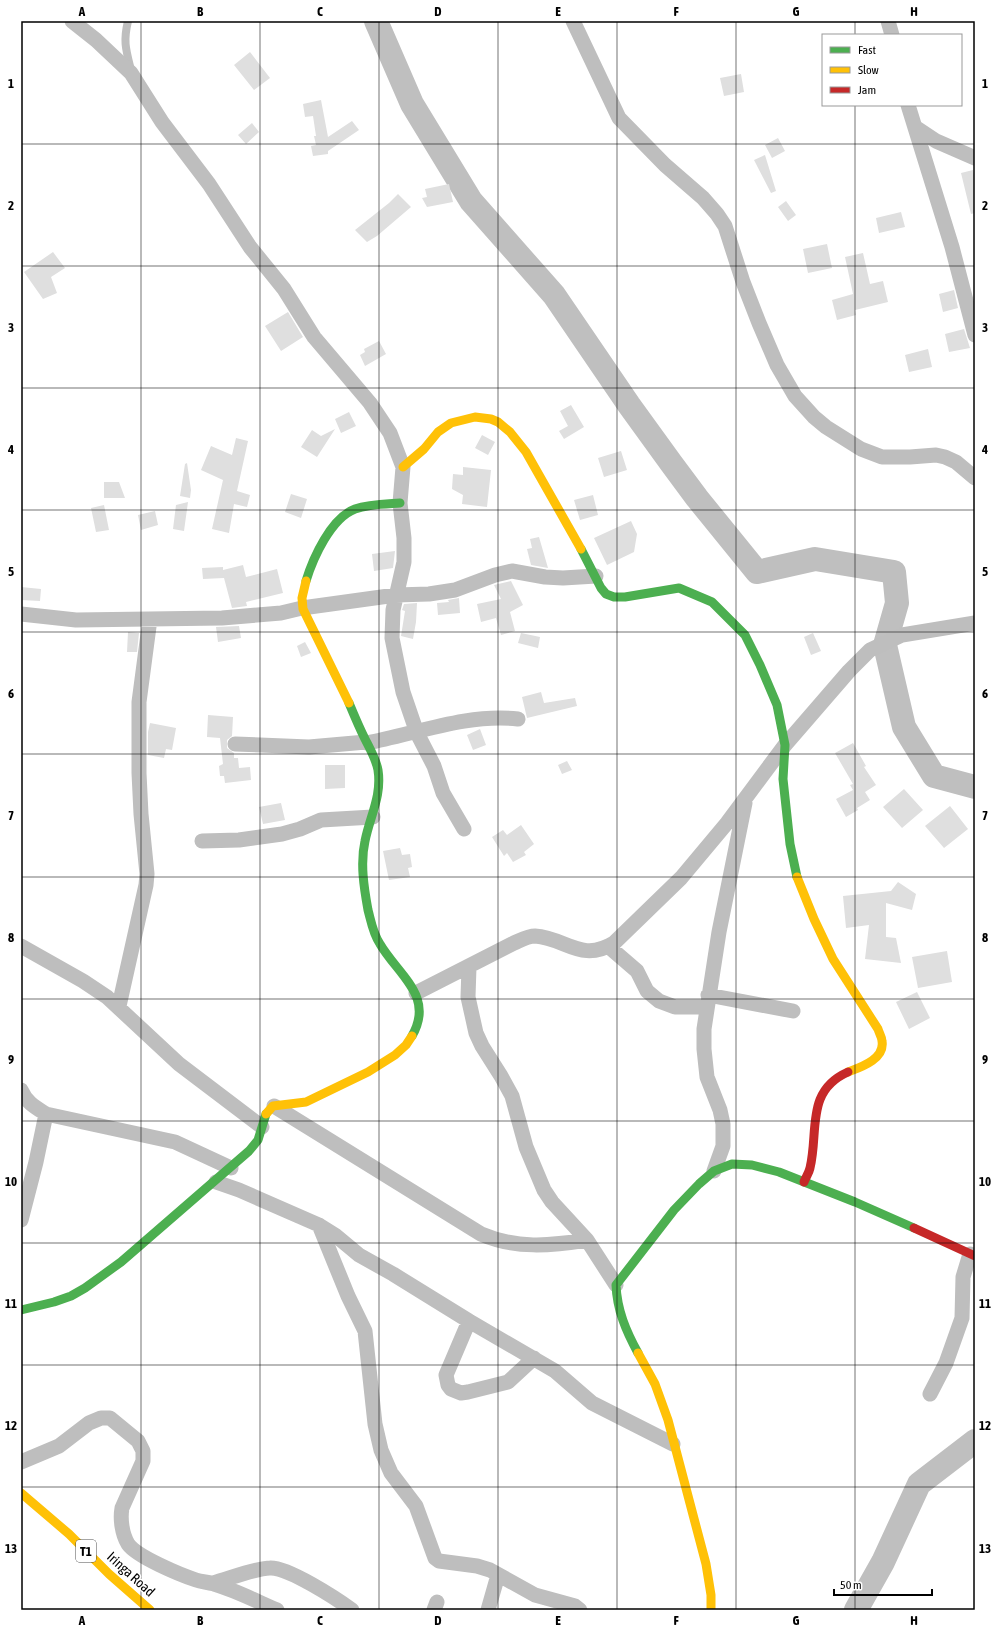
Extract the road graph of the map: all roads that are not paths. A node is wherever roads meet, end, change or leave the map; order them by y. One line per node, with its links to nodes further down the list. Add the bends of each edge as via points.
1 (72, 21): 6 (street)
2 (128, 21): 6 (lane, via 124,36)
3 (573, 21): 12 (street, via 619,118 702,198 725,226 759,323 777,365 795,396 826,427 861,449 882,457 945,457 956,462)
4 (888, 21): 5 (street)
5 (892, 34)
6 (131, 73): 11 (street, via 162,122 209,184 250,247 284,288 314,337 370,403 390,433)
7 (908, 106): 8 (street)
8 (915, 127): 9 (street); 10 (street, via 952,247)
9 (975, 158)
10 (975, 335)
11 (403, 467): 13 (street); 14 (main road, via 438,432 460,419 486,418 499,423 512,433 526,452)
12 (975, 478)
13 (400, 503): 15 (street, via 404,562); 16 (main road, via 354,508 344,513 332,526 313,562 305,586)
14 (596, 576): 15 (street, via 563,578 512,572 495,575 455,590); 24 (main road, via 606,594 614,597 679,588 712,602 745,635 777,705)
15 (396, 595): 16 (street); 21 (street, via 392,638 403,692)
16 (302, 608): 18 (street, via 280,613 222,618); 22 (main road)
17 (21, 614): 18 (street, via 76,620)
18 (150, 619): 34 (street, via 139,702 139,773 147,874)
19 (975, 623): 24 (street, via 902,635 870,650 848,671)
20 (518, 719): 21 (street, via 485,718)
21 (417, 733): 22 (street); 27 (street, via 444,793)
22 (366, 742): 23 (street, via 309,747); 26 (main road, via 378,770 380,793)
23 (235, 744)
24 (785, 746): 25 (street); 45 (main road, via 783,779 791,854 797,876 833,959 883,1040 882,1050 876,1058 827,1086 818,1107 810,1169)
25 (746, 799): 30 (street, via 681,878 644,912 629,930); 33 (street)
26 (373, 817): 28 (street, via 321,820 300,829 267,836); 32 (main road, via 363,852 370,919 384,952)
27 (464, 829)
28 (202, 841)
29 (21, 946): 34 (street, via 83,981)
30 (608, 946): 31 (street, via 590,951 534,936 514,943); 33 (street, via 637,971 647,991 659,1001 675,1007)
31 (469, 967): 32 (street); 48 (street, via 468,998 476,1033 512,1096 524,1139 541,1184 552,1202)
32 (416, 993): 37 (main road, via 420,1017 404,1048 377,1066 305,1103)
33 (707, 1001): 35 (street); 40 (street, via 704,1029 707,1077 720,1110)
34 (119, 1006): 39 (street, via 179,1064)
35 (793, 1011)
36 (21, 1090): 38 (street, via 31,1105)
37 (274, 1106): 39 (main road, via 267,1113); 48 (street, via 487,1237 513,1244 538,1246)
38 (46, 1114): 42 (street, via 176,1142); 46 (street)
39 (262, 1127): 42 (main road, via 256,1146)
40 (723, 1146): 41 (street); 43 (street)
41 (752, 1165): 43 (main road, via 732,1164); 45 (main road)
42 (231, 1168): 44 (main road)
43 (714, 1171): 50 (main road, via 674,1210)
44 (216, 1182): 47 (street); 51 (main road, via 121,1262 85,1288 54,1302)
45 (804, 1182): 49 (main road)
46 (21, 1220)
47 (319, 1225): 52 (street, via 359,1255); 58 (street, via 365,1331 375,1424 381,1450 391,1473 416,1506 436,1560 477,1566)
48 (587, 1240): 50 (street)
49 (972, 1255): 54 (street, via 963,1277 962,1318 946,1364)
50 (616, 1285): 55 (main road, via 618,1310 635,1347 652,1375)
51 (21, 1310)
52 (469, 1321): 53 (street); 53 (street, via 446,1375 451,1389 461,1393 508,1382)
53 (534, 1358): 55 (street, via 555,1371 592,1403)
54 (930, 1394)
55 (673, 1444): 65 (main road, via 696,1523)
56 (21, 1462): 59 (street, via 59,1446 89,1423 101,1418 110,1418 138,1441 143,1451 143,1461 120,1515 129,1545 148,1559 195,1580)
57 (24, 1497): 60 (main road, Iringa Road / T1, via 69,1534)
58 (498, 1575): 63 (street); 64 (street, via 535,1595 575,1606)
59 (213, 1583): 61 (street); 62 (street, via 265,1568 277,1568 315,1586)
60 (150, 1610)
61 (277, 1610)
62 (352, 1610)
63 (488, 1610)
64 (580, 1610)
65 (711, 1610)

